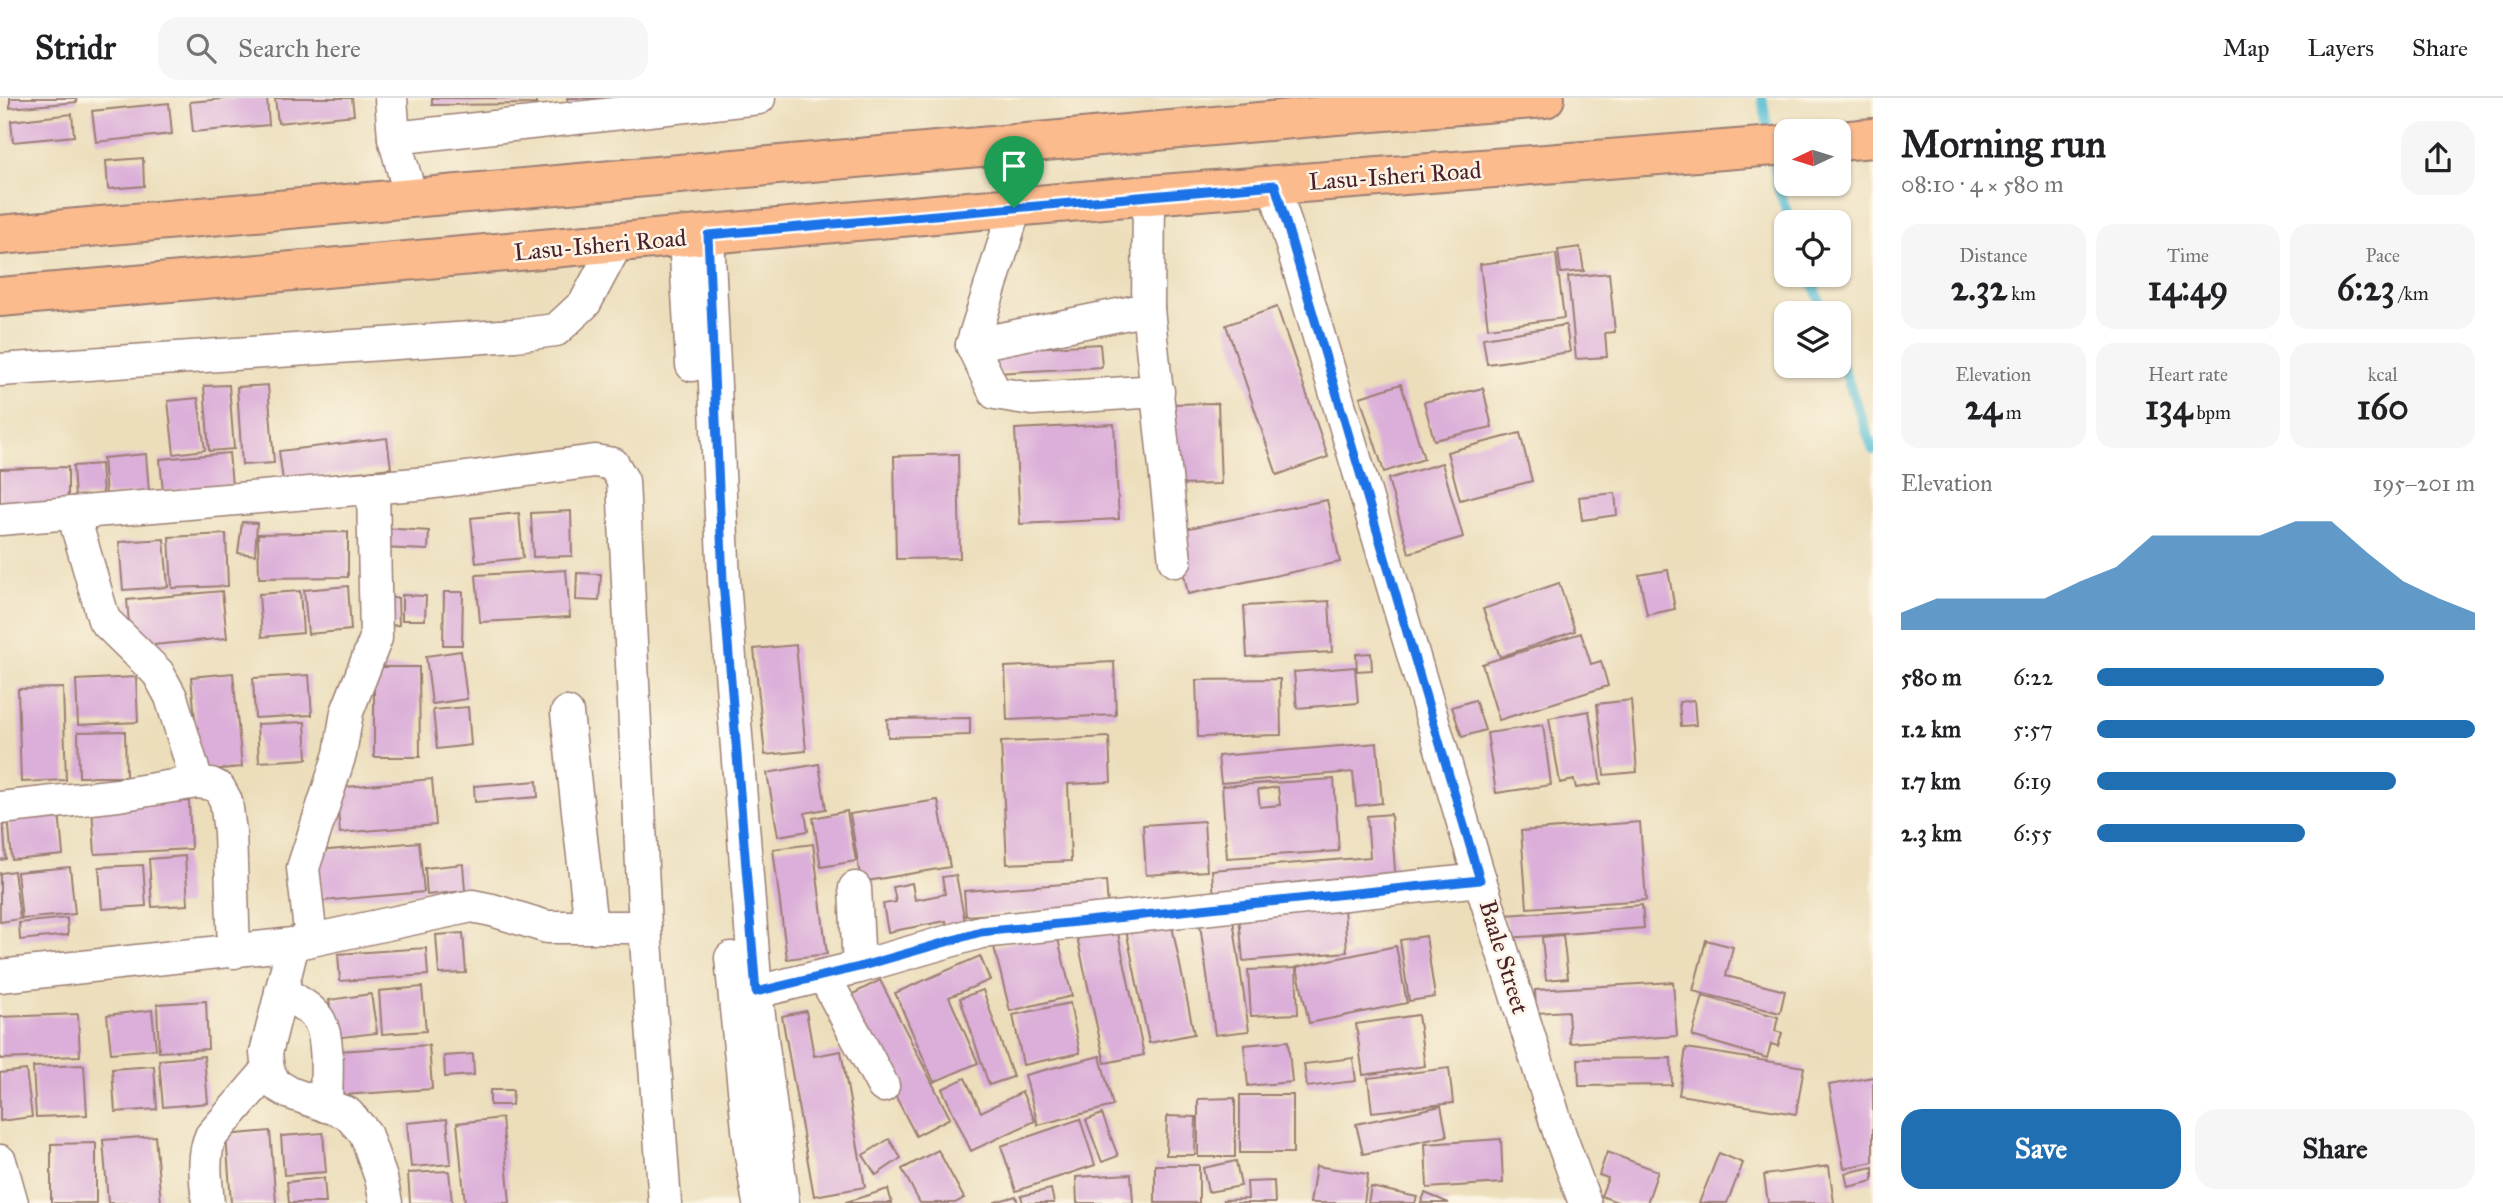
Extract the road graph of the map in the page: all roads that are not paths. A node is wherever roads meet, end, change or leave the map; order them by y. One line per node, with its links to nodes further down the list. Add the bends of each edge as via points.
1 (391, 98): 4 (street)
2 (759, 98): 4 (street)
3 (1545, 98): 10 (main road)
4 (394, 138): 10 (street)
5 (1873, 138): 6 (main road)
6 (1852, 140)
7 (1769, 148): 8 (main road, Lasu-Isheri Road)
8 (1275, 185): 9 (main road, Lasu-Isheri Road); 27 (street, Baale Street)
9 (1149, 195): 11 (main road, Lasu-Isheri Road); 16 (street)
10 (411, 197): 12 (main road)
11 (1014, 208): 13 (main road, Lasu-Isheri Road); 17 (street)
12 (0, 236)
13 (696, 236): 14 (main road, Lasu-Isheri Road); 37 (street); 46 (street, via 717,767 735,999)
14 (617, 243): 15 (main road, Lasu-Isheri Road); 18 (street, via 585,303 556,330)
15 (0, 297)
16 (1148, 309): 17 (street); 19 (street)
17 (972, 345): 19 (street, via 995,393 1032,399)
18 (0, 370)
19 (1158, 391): 23 (street)
20 (373, 487): 21 (street); 30 (street, via 595,461 613,464 623,481); 31 (street, via 376,638 347,712 340,754 303,867)
21 (73, 513): 22 (street); 25 (street, via 104,620 158,673 171,697)
22 (0, 519)
23 (1175, 561)
24 (567, 713): 29 (street)
25 (197, 782): 26 (street); 32 (street, via 219,788 226,801)
26 (0, 808)
27 (1480, 880): 33 (street, via 981,932); 48 (street, Baale Street)
28 (855, 888): 33 (street)
29 (591, 928): 30 (street); 31 (street, via 547,927 472,906)
30 (645, 928): 45 (street)
31 (302, 942): 32 (street); 36 (street)
32 (234, 952): 34 (street)
33 (859, 967): 35 (street)
34 (0, 976)
35 (824, 976): 37 (street); 39 (street)
36 (281, 991): 38 (street, via 266,1053); 40 (street, via 320,1022 326,1050)
37 (756, 992): 47 (street)
38 (268, 1070): 40 (street, via 275,1084); 43 (street, via 207,1144)
39 (883, 1086)
40 (326, 1106): 44 (street, via 347,1113 366,1133)
41 (0, 1161): 42 (street)
42 (12, 1203)
43 (208, 1203)
44 (386, 1203)
45 (665, 1203)
46 (759, 1203)
47 (783, 1203)
48 (1585, 1203)

